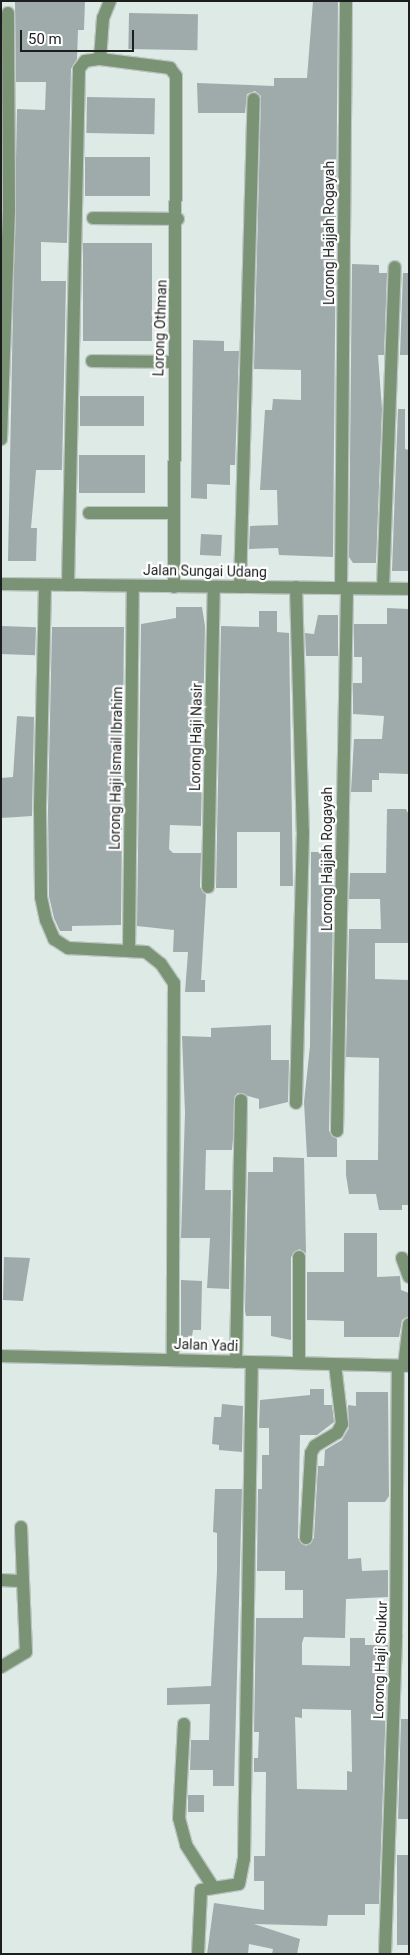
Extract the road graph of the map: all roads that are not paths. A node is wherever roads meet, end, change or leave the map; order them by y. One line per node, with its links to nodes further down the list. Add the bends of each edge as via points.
1 (110, 1): 4 (street, via 103,18)
2 (346, 1): 22 (street, Lorong Hajjah Rogayah)
3 (8, 13): 11 (street, via 9,210)
4 (100, 59): 7 (street, Lorong Othman, via 175,71); 16 (street, via 85,61 79,69)
5 (254, 98): 20 (street)
6 (93, 218): 7 (street)
7 (178, 219): 10 (street, Lorong Othman)
8 (394, 267): 23 (street)
9 (92, 361): 10 (street)
10 (174, 362): 12 (street, Lorong Othman)
11 (1, 440)
12 (173, 512): 13 (street); 18 (street, Lorong Othman)
13 (89, 513)
14 (1, 584): 15 (street, Jalan Sungai Udang)
15 (45, 585): 16 (street, Jalan Sungai Udang); 26 (street, via 40,839 41,897 46,920 54,939 68,948)
16 (68, 585): 17 (street, Jalan Sungai Udang)
17 (133, 586): 18 (street, Jalan Sungai Udang); 26 (street, Lorong Haji Ismail Ibrahim)
18 (174, 586): 19 (street, Jalan Sungai Udang)
19 (214, 586): 20 (street, Jalan Sungai Udang); 25 (street, Lorong Haji Nasir)
20 (240, 587): 21 (street, Jalan Sungai Udang)
21 (296, 587): 22 (street, Jalan Sungai Udang); 28 (street, via 303,832)
22 (344, 588): 23 (street, Jalan Sungai Udang); 29 (street, Lorong Hajjah Rogayah)
23 (383, 588): 24 (street, Jalan Sungai Udang)
24 (409, 589)
25 (208, 887)
26 (129, 951): 35 (street, via 146,952 161,964 174,984)
27 (241, 1100): 36 (street)
28 (296, 1103)
29 (337, 1131)
30 (300, 1257): 38 (street)
31 (402, 1258): 32 (street)
32 (409, 1277)
33 (409, 1324): 40 (street, Lorong Haji Shukur)
34 (1, 1356): 35 (street, Jalan Yadi)
35 (173, 1359): 36 (street, Jalan Yadi)
36 (236, 1362): 37 (street, Jalan Yadi)
37 (252, 1362): 38 (street, Jalan Yadi); 47 (street, via 244,1860 239,1884)
38 (299, 1363): 39 (street, Jalan Yadi)
39 (335, 1364): 40 (street, Jalan Yadi); 42 (street, via 342,1424 337,1433 315,1446 311,1453)
40 (404, 1366): 49 (street, Lorong Haji Shukur)
41 (21, 1527): 44 (street)
42 (306, 1538)
43 (1, 1580): 44 (street)
44 (23, 1581): 45 (street, via 26,1652)
45 (1, 1666)
46 (184, 1724): 47 (street, via 179,1818 186,1845)
47 (213, 1887): 48 (street, via 199,1895)
48 (198, 1954)
49 (385, 1954)

